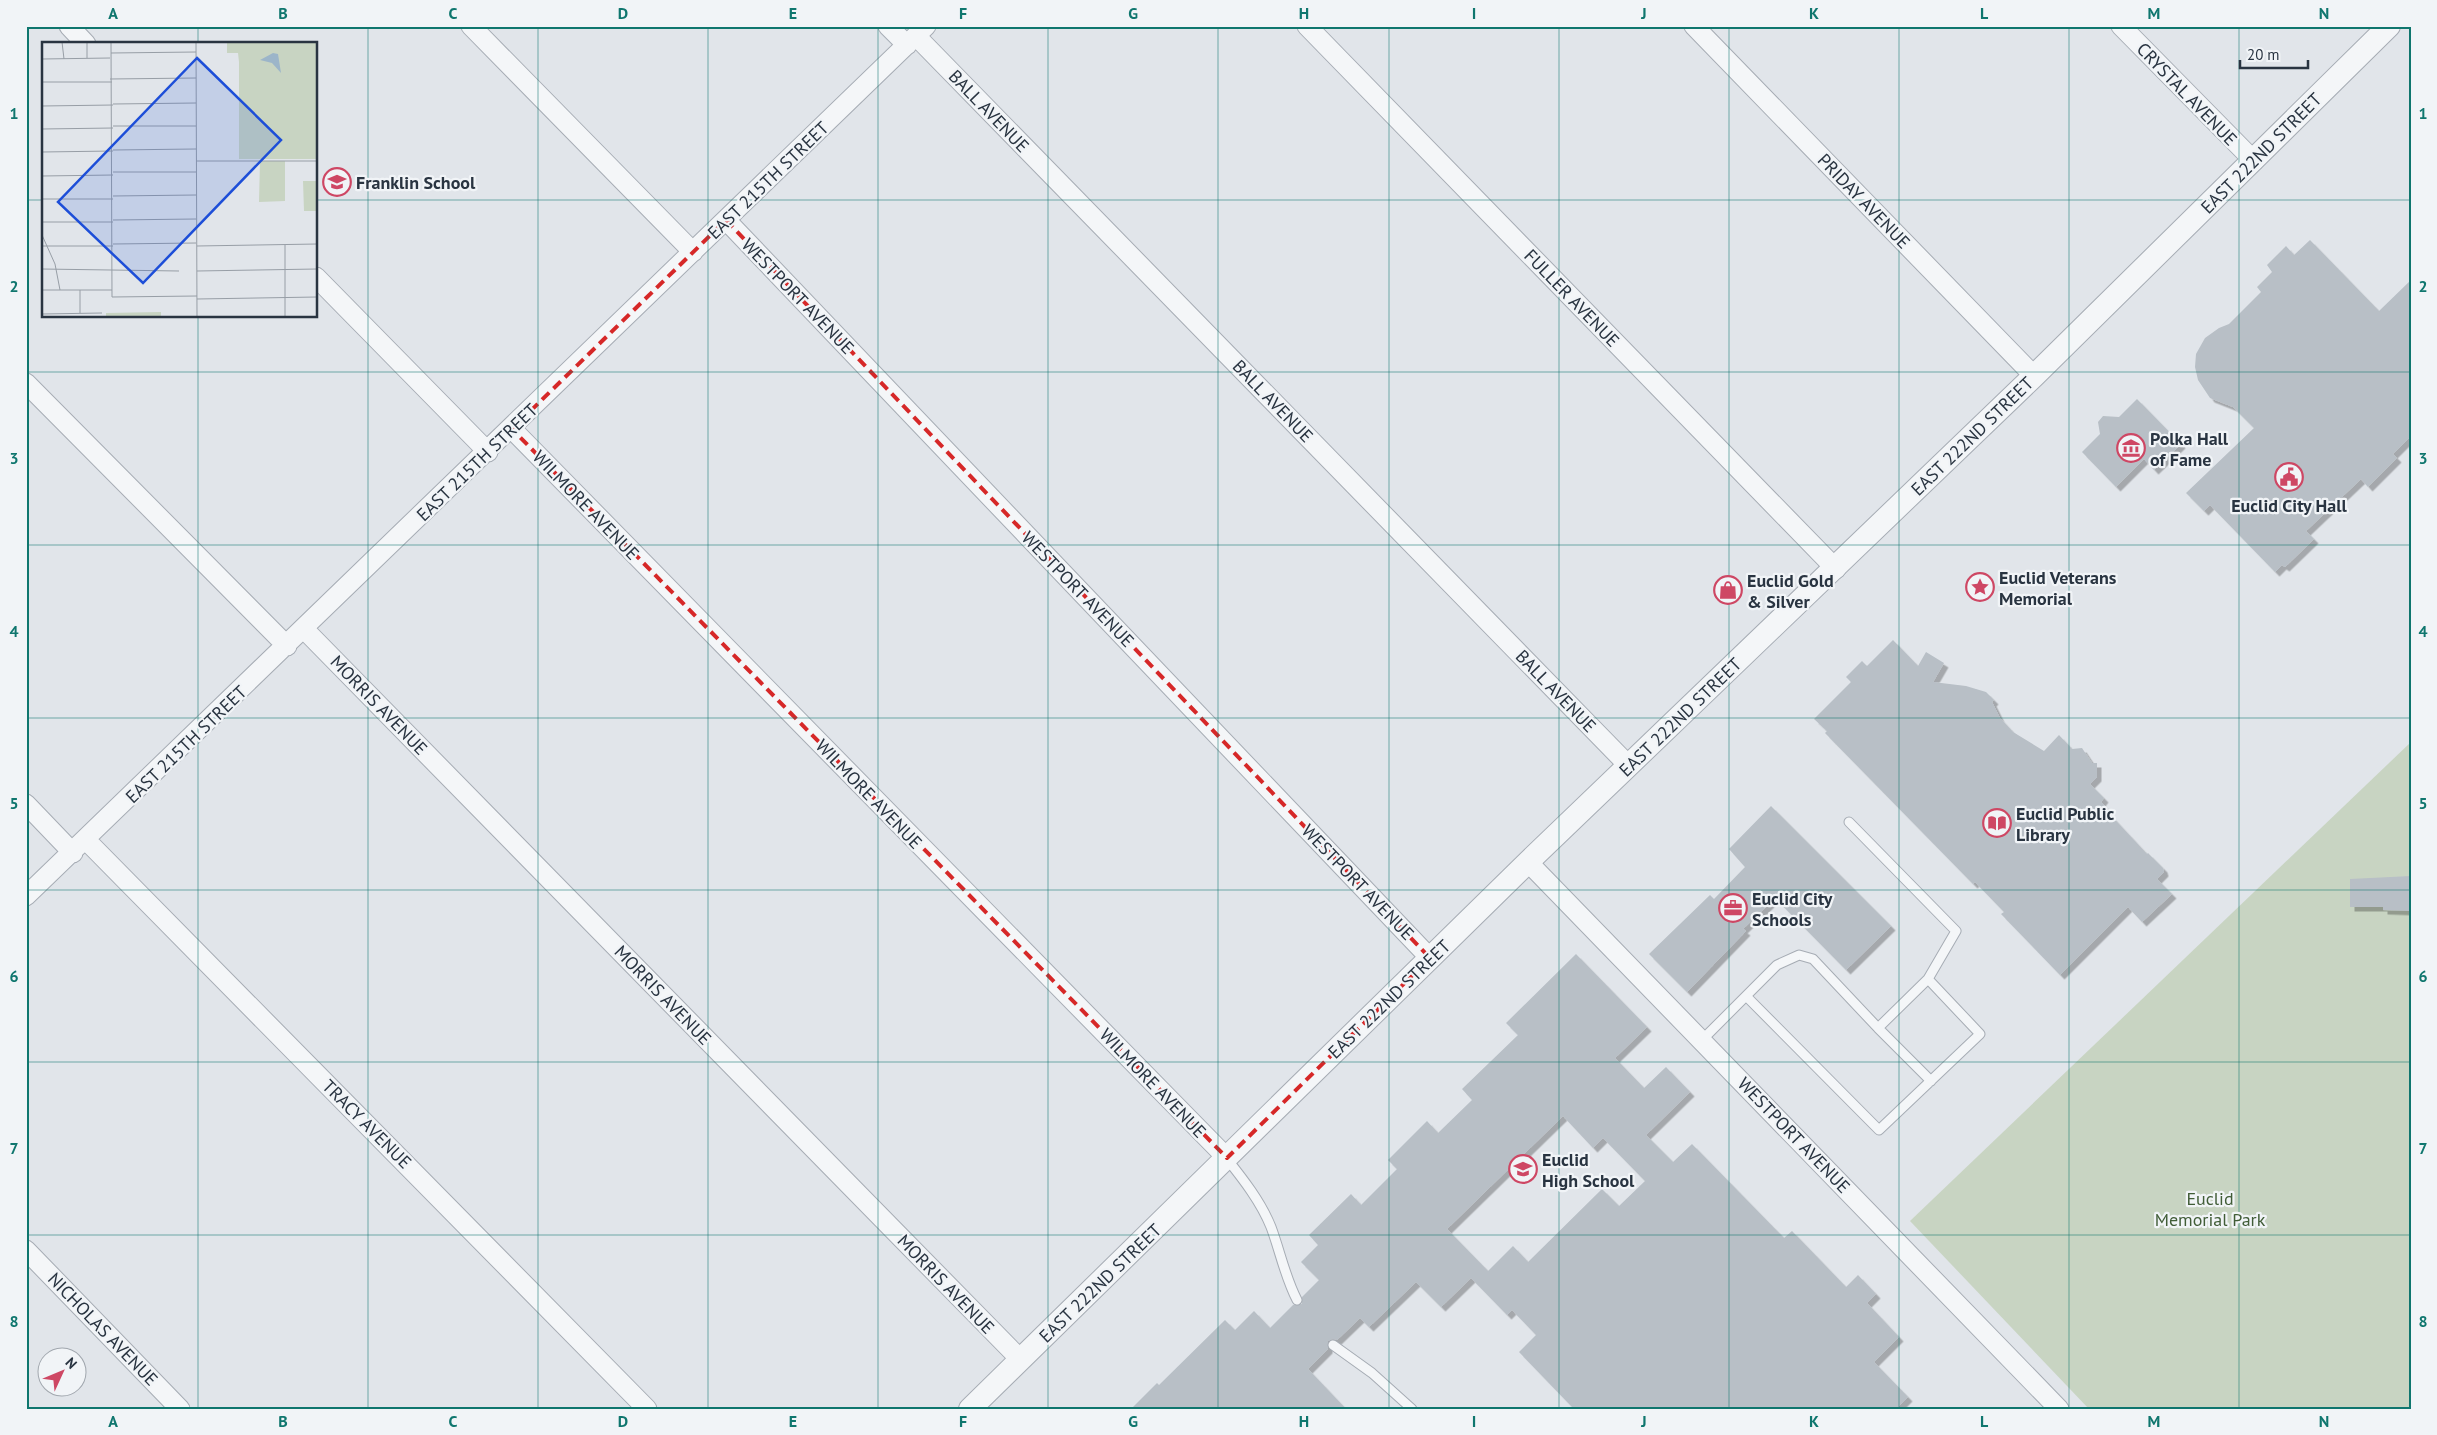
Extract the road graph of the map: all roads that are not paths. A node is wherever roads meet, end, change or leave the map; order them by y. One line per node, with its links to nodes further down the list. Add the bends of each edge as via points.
1 (69, 26): 9 (street)
2 (471, 26): 12 (street)
3 (888, 26): 8 (street, BALL AVENUE)
4 (1307, 26): 18 (street, FULLER AVENUE)
5 (1694, 26): 14 (street, PRIDAY AVENUE)
6 (2121, 26): 10 (street, CRYSTAL AVENUE)
7 (2389, 26): 10 (street, EAST 222ND STREET)
8 (916, 36): 11 (street, EAST 215TH STREET); 21 (street, BALL AVENUE)
9 (84, 42)
10 (2254, 161): 14 (street, EAST 222ND STREET)
11 (726, 220): 12 (street, EAST 215TH STREET); 27 (street, WESTPORT AVENUE)
12 (693, 252): 16 (street, EAST 215TH STREET)
13 (318, 279): 17 (street)
14 (2034, 376): 18 (street, EAST 222ND STREET)
15 (26, 383): 20 (street)
16 (512, 429): 17 (street, EAST 215TH STREET); 33 (street, WILMORE AVENUE)
17 (488, 452): 19 (street, EAST 215TH STREET)
18 (1836, 569): 21 (street, EAST 222ND STREET)
19 (304, 629): 20 (street, EAST 215TH STREET); 37 (street, MORRIS AVENUE)
20 (287, 646): 24 (street, EAST 215TH STREET)
21 (1629, 766): 25 (street, EAST 222ND STREET)
22 (26, 804): 24 (street, TRACY AVENUE)
23 (1849, 822): 28 (lane, via 1956,931)
24 (80, 846): 26 (street, EAST 215TH STREET); 39 (street, TRACY AVENUE)
25 (1528, 862): 27 (street, EAST 222ND STREET); 31 (street, WESTPORT AVENUE)
26 (26, 896)
27 (1430, 958): 33 (street, EAST 222ND STREET)
28 (1928, 979): 30 (lane); 32 (lane, via 1980,1034)
29 (1746, 996): 30 (lane, via 1777,965 1788,958 1807,956 1814,959); 31 (lane); 32 (lane, via 1879,1130)
30 (1878, 1028): 32 (lane)
31 (1702, 1040): 42 (street, WESTPORT AVENUE)
32 (1931, 1081)
33 (1227, 1158): 35 (lane, via 1246,1183 1270,1226); 37 (street, EAST 222ND STREET)
34 (26, 1250): 38 (street, NICHOLAS AVENUE)
35 (1297, 1300)
36 (1332, 1345): 41 (lane, via 1372,1373)
37 (1021, 1360): 40 (street, EAST 222ND STREET)
38 (180, 1409)
39 (647, 1409)
40 (970, 1409)
41 (1412, 1409)
42 (2058, 1409)

